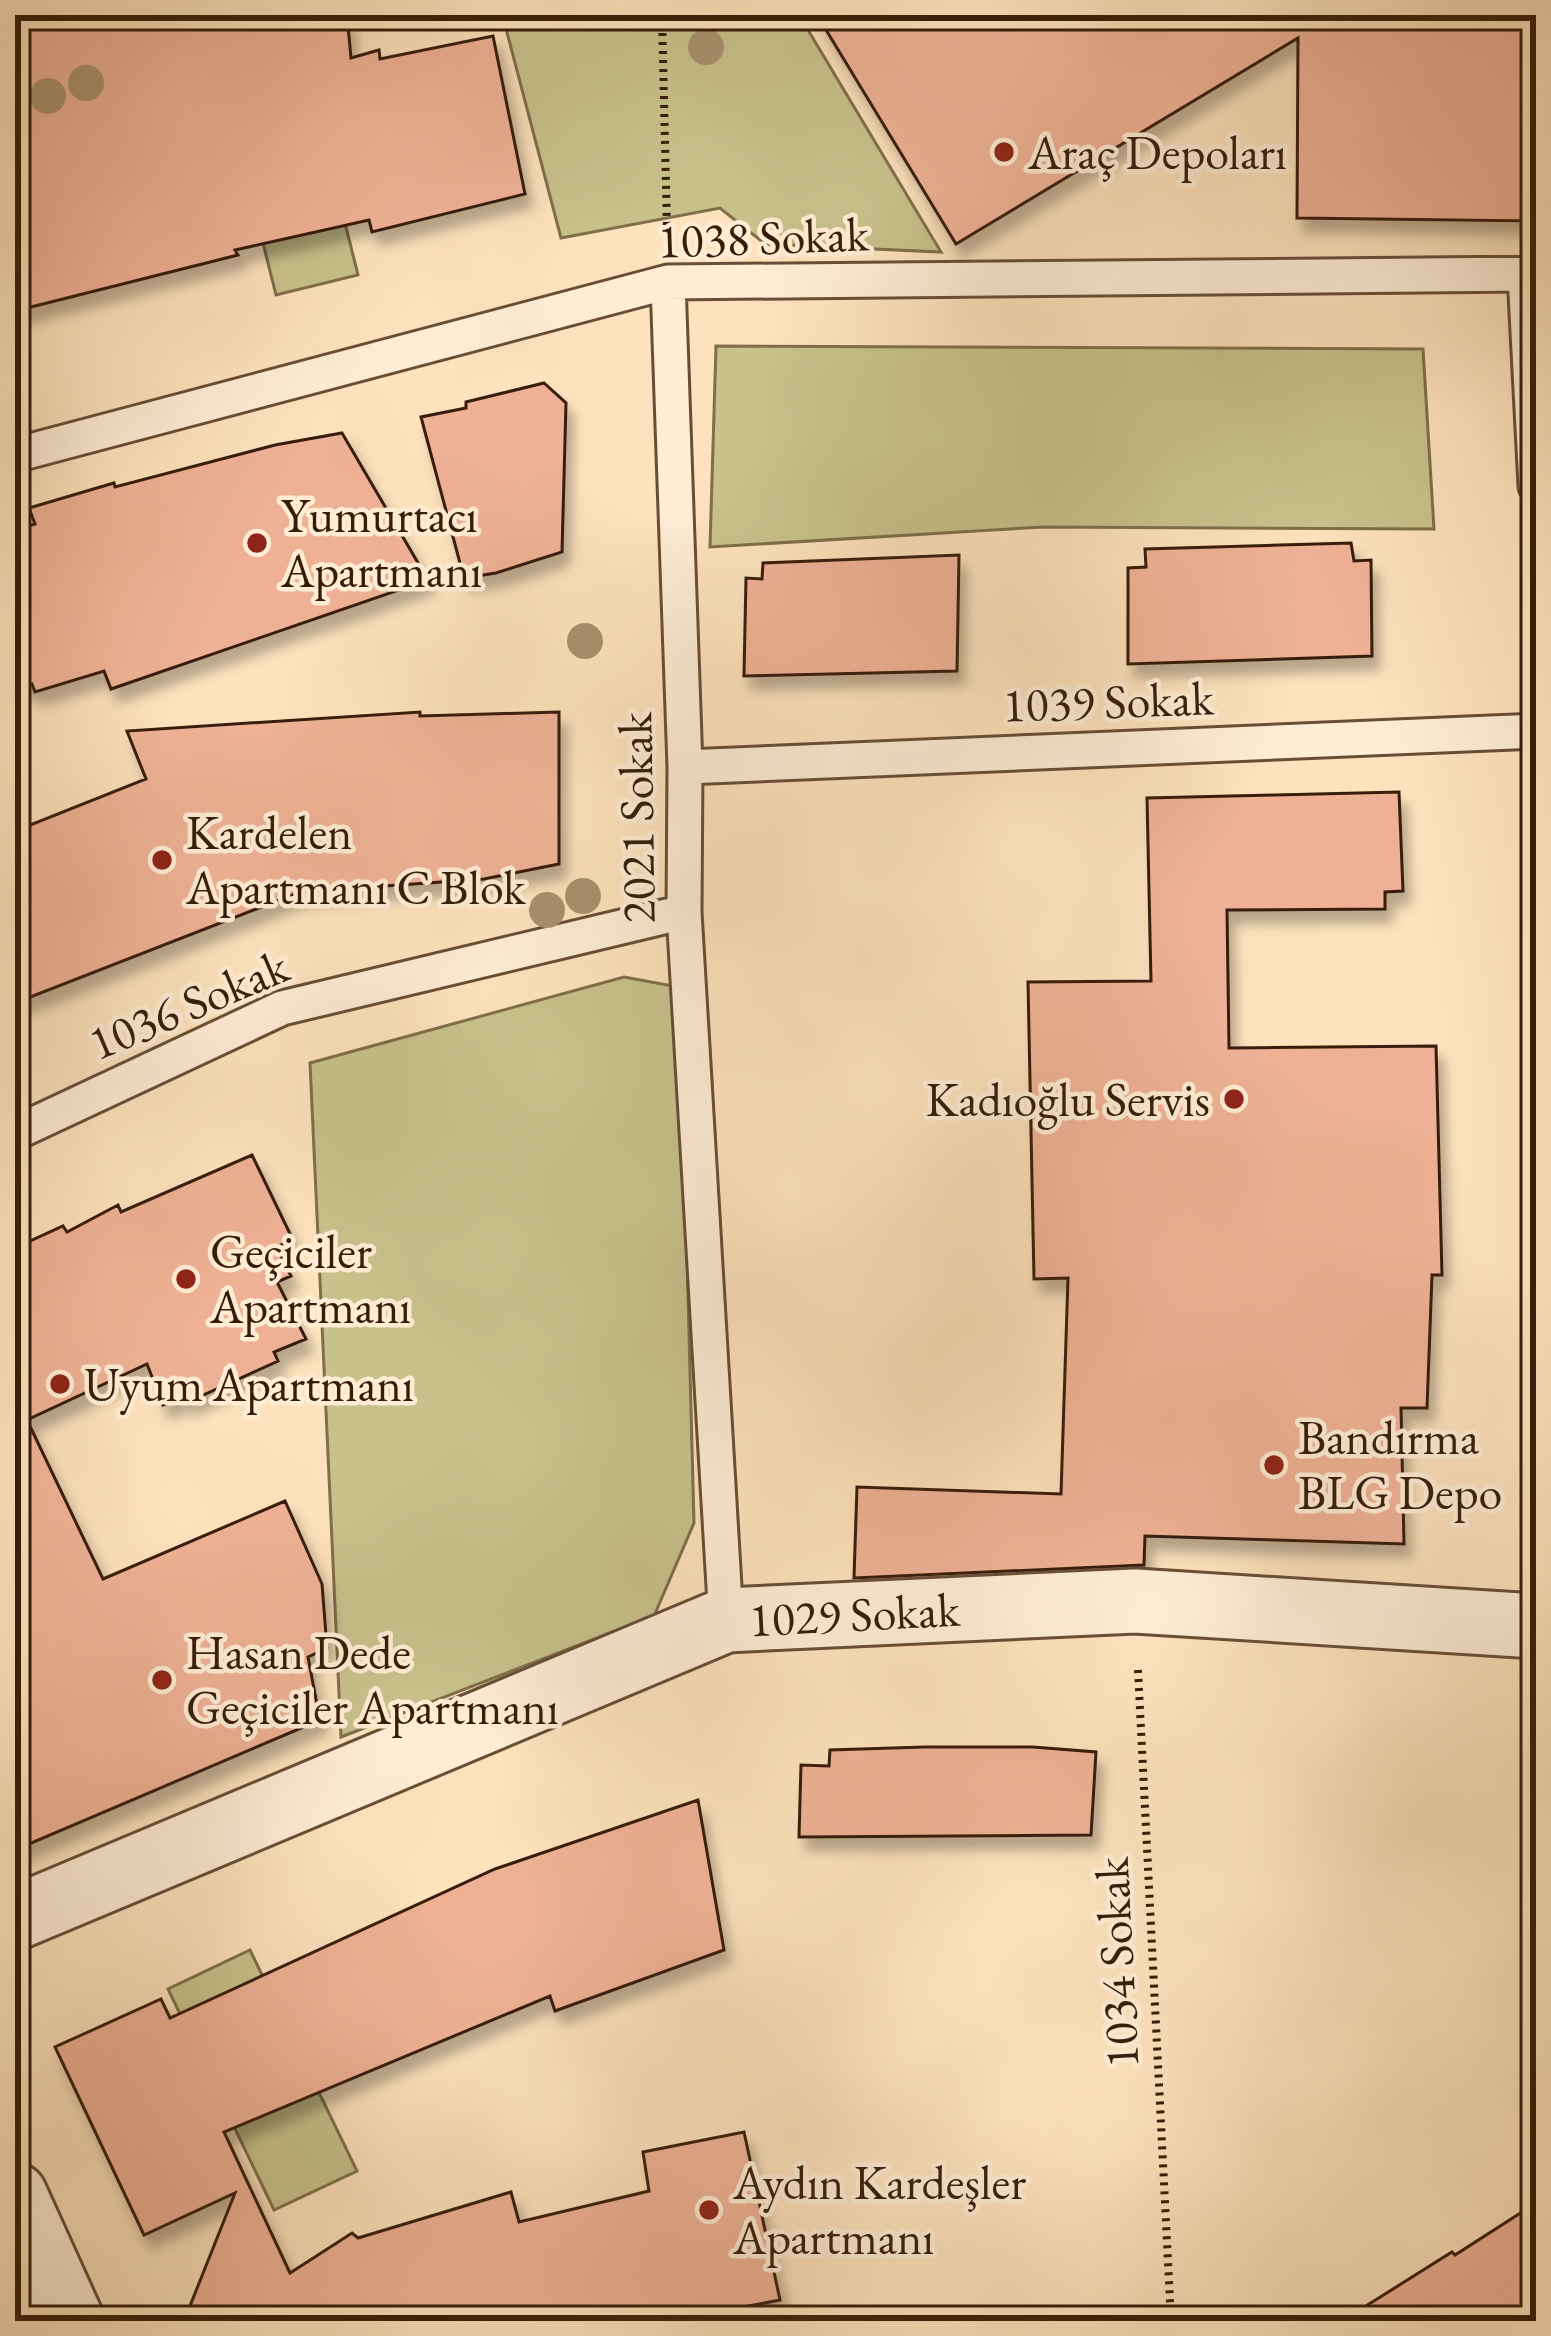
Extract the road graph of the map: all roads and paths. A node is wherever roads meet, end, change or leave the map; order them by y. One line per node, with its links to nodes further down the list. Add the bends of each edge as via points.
1 (662, 15): 3 (path)
2 (1530, 274): 3 (lane, 1038 Sokak); 5 (lane)
3 (668, 282): 4 (lane, 1038 Sokak); 7 (lane, 2021 Sokak)
4 (15, 455)
5 (1536, 486)
6 (1536, 731): 7 (lane, 1039 Sokak)
7 (685, 767): 8 (lane, 2021 Sokak)
8 (684, 911): 9 (lane, 1036 Sokak, via 282,1008); 11 (lane, 2021 Sokak)
9 (15, 1133)
10 (1135, 1601): 11 (street, 1029 Sokak); 12 (street, 1029 Sokak); 16 (path, 1034 Sokak)
11 (726, 1619): 13 (street, 1029 Sokak)
12 (1536, 1626)
13 (15, 1918)
14 (15, 2195): 15 (street)
15 (72, 2321)
16 (1171, 2321)

